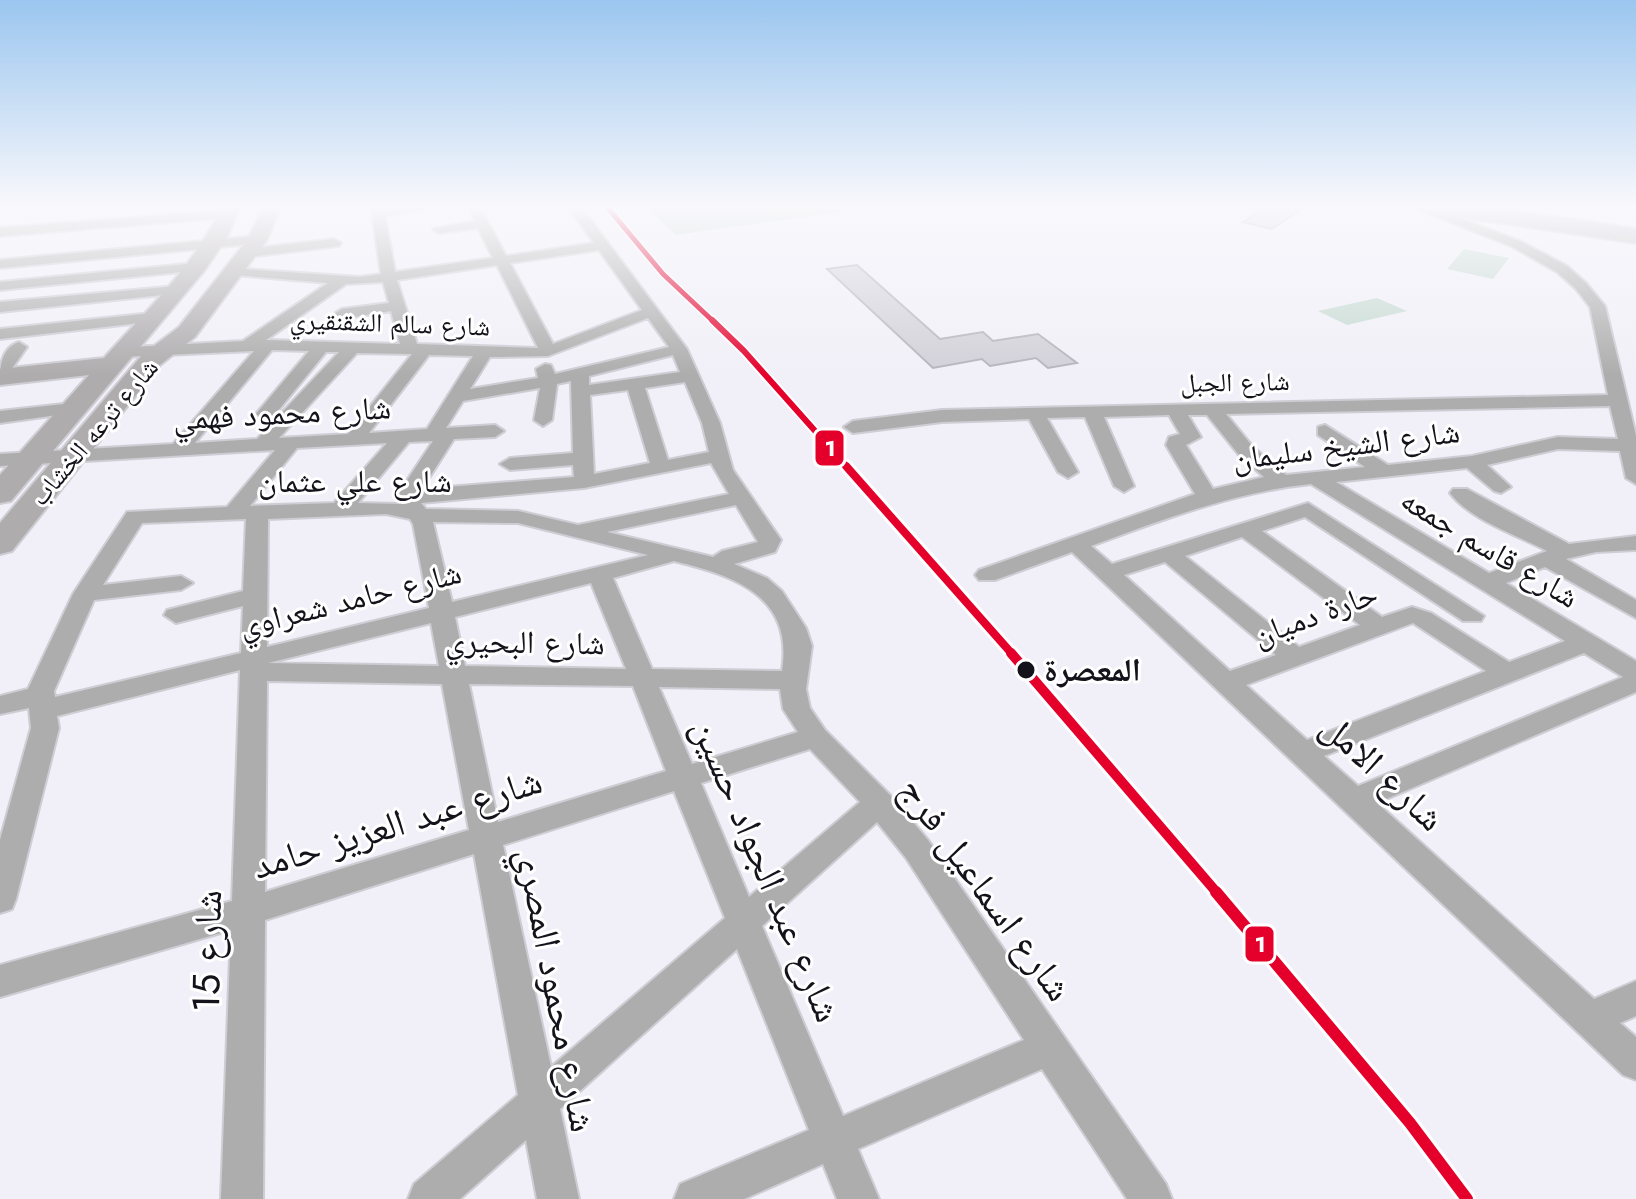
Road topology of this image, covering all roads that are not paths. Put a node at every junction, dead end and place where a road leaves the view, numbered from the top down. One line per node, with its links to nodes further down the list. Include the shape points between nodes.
1 (63, 263): 11 (street)
2 (100, 263): 14 (street)
3 (197, 263): 15 (street, شارع ترعه الخشاب)
4 (241, 263): 26 (street, شارع ترعه الخشاب)
5 (277, 263): 13 (street)
6 (387, 263): 12 (street)
7 (480, 263): 12 (street)
8 (501, 263): 31 (street)
9 (615, 263): 18 (street)
10 (1546, 263): 40 (street, via 1575,279 1597,306)
11 (0, 274)
12 (389, 276): 13 (street); 16 (street)
13 (342, 280): 22 (street)
14 (0, 286)
15 (177, 290): 17 (street); 20 (street, شارع ترعه الخشاب)
16 (397, 306): 19 (street); 29 (street)
17 (0, 307)
18 (652, 311): 28 (street); 31 (street, شارع سالم الشقنقيري)
19 (342, 314)
20 (152, 318): 21 (street); 32 (street, شارع ترعه الخشاب)
21 (0, 334)
22 (248, 345): 23 (street, شارع سالم الشقنقيري); 26 (street, شارع سالم الشقنقيري)
23 (268, 345): 24 (street, شارع سالم الشقنقيري); 61 (street)
24 (322, 346): 27 (street, شارع سالم الشقنقيري); 47 (street)
25 (19, 347): 33 (street)
26 (169, 348): 32 (street, شارع سالم الشقنقيري); 62 (street, شارع ترعه الخشاب, via 151,360)
27 (352, 348): 29 (street, شارع سالم الشقنقيري); 57 (street)
28 (679, 349): 34 (street); 36 (street)
29 (417, 350): 30 (street, شارع سالم الشقنقيري); 56 (street)
30 (484, 352): 31 (street, شارع سالم الشقنقيري); 39 (street)
31 (542, 352): 35 (street)
32 (115, 358): 33 (street); 46 (street, شارع ترعه الخشاب)
33 (0, 375)
34 (691, 376): 37 (street); 63 (street)
35 (549, 381): 36 (street); 38 (street); 49 (street)
36 (580, 382): 37 (street); 65 (street)
37 (635, 384): 69 (street)
38 (510, 389): 39 (street); 43 (street)
39 (456, 397): 54 (street)
40 (1618, 400): 42 (street, شارع الجبل); 60 (street)
41 (1175, 409): 42 (street, شارع الجبل); 44 (street, شارع الجبل); 81 (street, via 1191,437 1176,445)
42 (1212, 409): 74 (street, via 1246,451)
43 (503, 411)
44 (1092, 411): 45 (street, شارع الجبل); 76 (street)
45 (1035, 413): 51 (street, شارع الجبل, via 942,416); 71 (street)
46 (69, 414): 48 (street); 50 (street); 64 (street, شارع ترعه الخشاب)
47 (265, 414)
48 (0, 417)
49 (543, 420)
50 (0, 427)
51 (853, 427)
52 (495, 431): 54 (street, شارع محمود فهمي)
53 (1325, 431): 70 (street)
54 (440, 435): 55 (street, شارع محمود فهمي); 83 (street)
55 (402, 438): 56 (street, شارع محمود فهمي); 84 (street)
56 (353, 440): 58 (street, شارع محمود فهمي)
57 (264, 443): 58 (street, شارع محمود فهمي); 61 (street, شارع محمود فهمي)
58 (291, 443): 85 (street)
59 (513, 443): 68 (street)
60 (1629, 445): 67 (street, شارع الشيخ سليمان, via 1558,443); 73 (street)
61 (181, 447): 62 (street, شارع محمود فهمي)
62 (72, 453): 64 (street, شارع محمود فهمي); 90 (street, شارع ترعه الخشاب)
63 (718, 456): 69 (street); 82 (street)
64 (32, 457): 66 (street, شارع محمود فهمي); 80 (street, شارع ترعه الخشاب)
65 (583, 458): 68 (street); 75 (street)
66 (0, 460)
67 (1472, 462): 70 (street, شارع الشيخ سليمان); 77 (street)
68 (510, 464): 78 (street)
69 (661, 468): 75 (street)
70 (1381, 469): 72 (street, شارع الشيخ سليمان)
71 (1068, 472)
72 (1312, 476): 74 (street, شارع الشيخ سليمان); 99 (street, شارع قاسم جمعه)
73 (1636, 478)
74 (1280, 480): 81 (street, شارع الشيخ سليمان)
75 (584, 482): 78 (street)
76 (1124, 486)
77 (1501, 487)
78 (505, 489): 83 (street)
79 (1460, 493): 92 (street)
80 (0, 494)
81 (1207, 497): 88 (street, شارع الشيخ سليمان)
82 (742, 498): 87 (street, شارع علي عثمان); 94 (street, via 770,544)
83 (414, 505): 84 (street, شارع علي عثمان); 87 (street, شارع علي عثمان, via 518,517); 104 (street, شارع محمود المصري)
84 (340, 510): 85 (street, شارع علي عثمان)
85 (246, 512): 100 (street, شارع علي عثمان, via 135,517); 101 (street, شارع 15)
86 (1245, 529): 91 (street); 106 (street, via 1312,510); 107 (street)
87 (572, 533): 93 (street, شارع علي عثمان)
88 (1074, 542): 96 (street, شارع الامل); 97 (street, شارع الشيخ سليمان)
89 (1636, 543): 92 (street, via 1602,543)
90 (0, 544)
91 (1168, 553): 96 (street); 110 (street)
92 (1554, 554): 99 (street); 103 (street)
93 (671, 556): 94 (street, شارع علي عثمان); 95 (street, شارع حامد شعراوي)
94 (717, 565): 116 (street, شارع اسماعيل فرج, via 759,583 785,612 799,646)
95 (599, 573): 104 (street, شارع حامد شعراوي); 115 (street, شارع عبد الجواد حسين)
96 (1108, 573): 117 (street, شارع الامل)
97 (987, 575)
98 (181, 583): 100 (street)
99 (1485, 584): 102 (street, شارع قاسم جمعه)
100 (85, 594): 120 (street)
101 (255, 596): 105 (street); 111 (street, شارع 15)
102 (1514, 601): 106 (street); 109 (street, شارع قاسم جمعه)
103 (1636, 610)
104 (441, 612): 111 (street, شارع حامد شعراوي); 114 (street, شارع محمود المصري)
105 (176, 615)
106 (1472, 616): 108 (street)
107 (1377, 626): 108 (street, حارة دميان, via 1412,615); 110 (street, حارة دميان)
108 (1438, 629): 112 (street, حارة دميان)
109 (1584, 643): 112 (street); 113 (street, شارع قاسم جمعه)
110 (1295, 657): 117 (street, حارة دميان)
111 (254, 665): 114 (street, شارع البحيري); 120 (street, شارع حامد شعراوي); 128 (street, شارع 15)
112 (1507, 673): 122 (street)
113 (1636, 673)
114 (453, 675): 115 (street, شارع البحيري); 126 (street, شارع محمود المصري)
115 (641, 677): 116 (street, شارع البحيري); 123 (street, شارع عبد الجواد حسين)
116 (796, 680): 121 (street, شارع اسماعيل فرج, via 797,709)
117 (1227, 682): 122 (street, شارع الامل)
118 (1636, 682): 124 (street)
119 (2, 701): 120 (street, شارع حامد شعراوي)
120 (43, 702): 127 (street, via 45,728)
121 (815, 737): 123 (street, شارع عبد العزيز حامد); 125 (street, شارع اسماعيل فرج)
122 (1303, 753): 124 (street, شارع الامل)
123 (683, 777): 126 (street, شارع عبد العزيز حامد); 129 (street, شارع عبد الجواد حسين)
124 (1354, 800): 132 (street, شارع الامل)
125 (879, 803): 129 (street); 133 (street, شارع اسماعيل فرج, via 917,849)
126 (485, 839): 128 (street, شارع عبد العزيز حامد); 135 (street, شارع محمود المصري)
127 (0, 899)
128 (248, 911): 130 (street, شارع عبد العزيز حامد); 137 (street, شارع 15)
129 (744, 925): 135 (street); 136 (street, شارع عبد الجواد حسين)
130 (0, 981)
131 (1636, 998): 132 (street)
132 (1591, 1018): 134 (street, شارع الامل)
133 (1050, 1047): 136 (street); 142 (street, شارع اسماعيل فرج)
134 (1636, 1062)
135 (540, 1101): 138 (street); 139 (street, شارع محمود المصري)
136 (834, 1140): 140 (street); 141 (street, شارع عبد الجواد حسين)
137 (242, 1199)
138 (429, 1199)
139 (558, 1199)
140 (695, 1199)
141 (858, 1199)
142 (1151, 1199)

